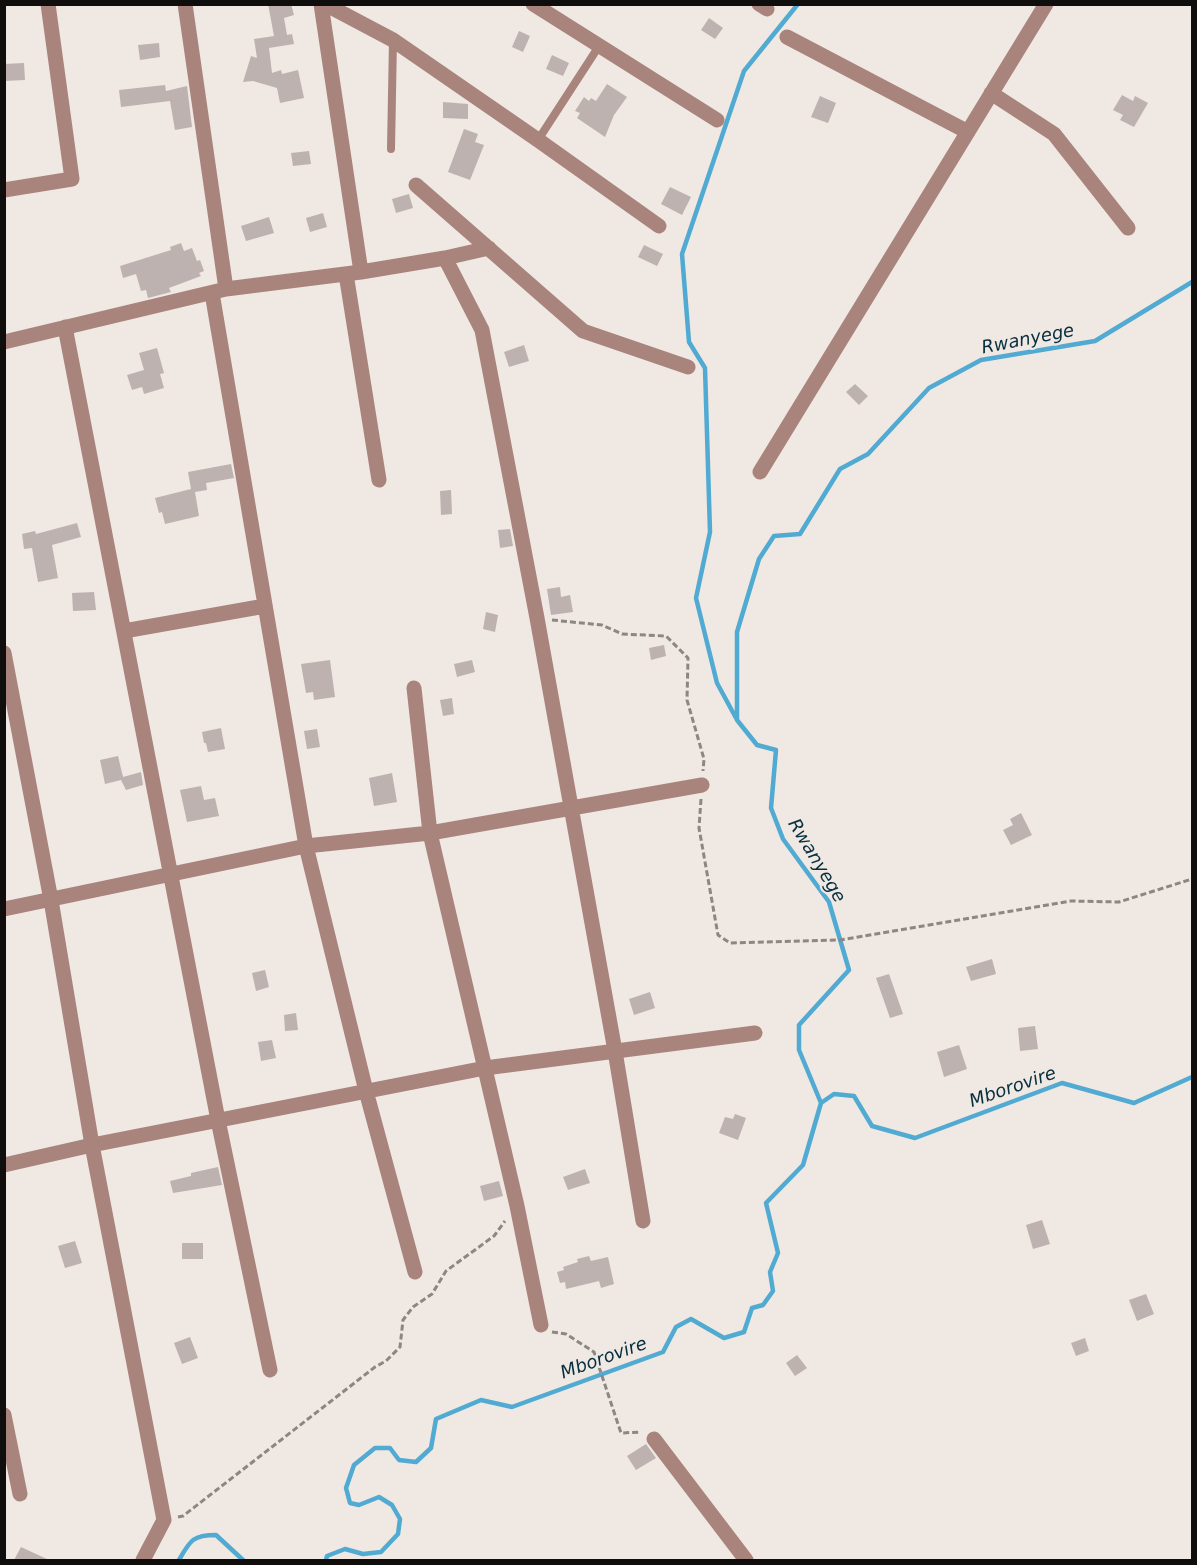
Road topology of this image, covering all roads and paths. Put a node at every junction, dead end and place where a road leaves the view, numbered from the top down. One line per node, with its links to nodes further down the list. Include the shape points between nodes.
1 (48, 4): 16 (street, via 72,179)
2 (185, 4): 22 (street)
3 (321, 4): 21 (street)
4 (325, 4): 8 (street)
5 (532, 4): 9 (street)
6 (1046, 4): 10 (street)
7 (787, 37): 12 (street)
8 (393, 40): 13 (street); 14 (lane)
9 (598, 46): 11 (street); 13 (lane)
10 (991, 93): 12 (street); 18 (street, via 1054,134)
11 (717, 120)
12 (968, 132): 26 (street)
13 (538, 140): 17 (street)
14 (391, 149)
15 (416, 185): 19 (street)
16 (4, 190)
17 (659, 226)
18 (1128, 228)
19 (489, 248): 20 (street); 25 (street, via 583,331)
20 (445, 258): 21 (street); 29 (street, via 482,330)
21 (354, 273): 22 (street); 27 (street)
22 (219, 291): 23 (street); 28 (street)
23 (65, 327): 24 (street); 30 (street)
24 (4, 342)
25 (688, 367)
26 (760, 472)
27 (379, 480)
28 (265, 606): 30 (street); 36 (street)
29 (537, 618): 33 (path, via 602,625 622,634 666,636 688,658 687,700 704,759); 34 (street)
30 (124, 631): 37 (street)
31 (5, 657): 39 (street)
32 (414, 688): 35 (street)
33 (702, 785): 34 (street); 38 (path, via 699,828 704,860 718,935 730,943 840,940 1071,901 1119,902)
34 (571, 809): 35 (street); 42 (street)
35 (430, 833): 36 (street); 43 (street)
36 (306, 846): 37 (street); 44 (street)
37 (171, 873): 39 (street); 45 (street)
38 (1192, 879)
39 (51, 900): 40 (street); 46 (street)
40 (4, 909)
41 (755, 1033): 42 (street)
42 (615, 1051): 43 (street); 49 (street)
43 (485, 1068): 44 (street); 48 (street)
44 (366, 1091): 45 (street); 50 (street)
45 (218, 1120): 46 (street); 52 (street)
46 (92, 1145): 47 (street); 56 (street)
47 (4, 1165)
48 (517, 1206): 51 (street); 56 (path, via 494,1236 446,1271 432,1294 413,1307 403,1320 400,1347 387,1361 183,1516)
49 (643, 1221)
50 (415, 1272)
51 (541, 1325): 54 (path, via 548,1332 566,1334 594,1352 621,1433 646,1432)
52 (270, 1370)
53 (4, 1415): 55 (street)
54 (654, 1439): 58 (street)
55 (20, 1494)
56 (164, 1521): 57 (street)
57 (142, 1560)
58 (746, 1560)

